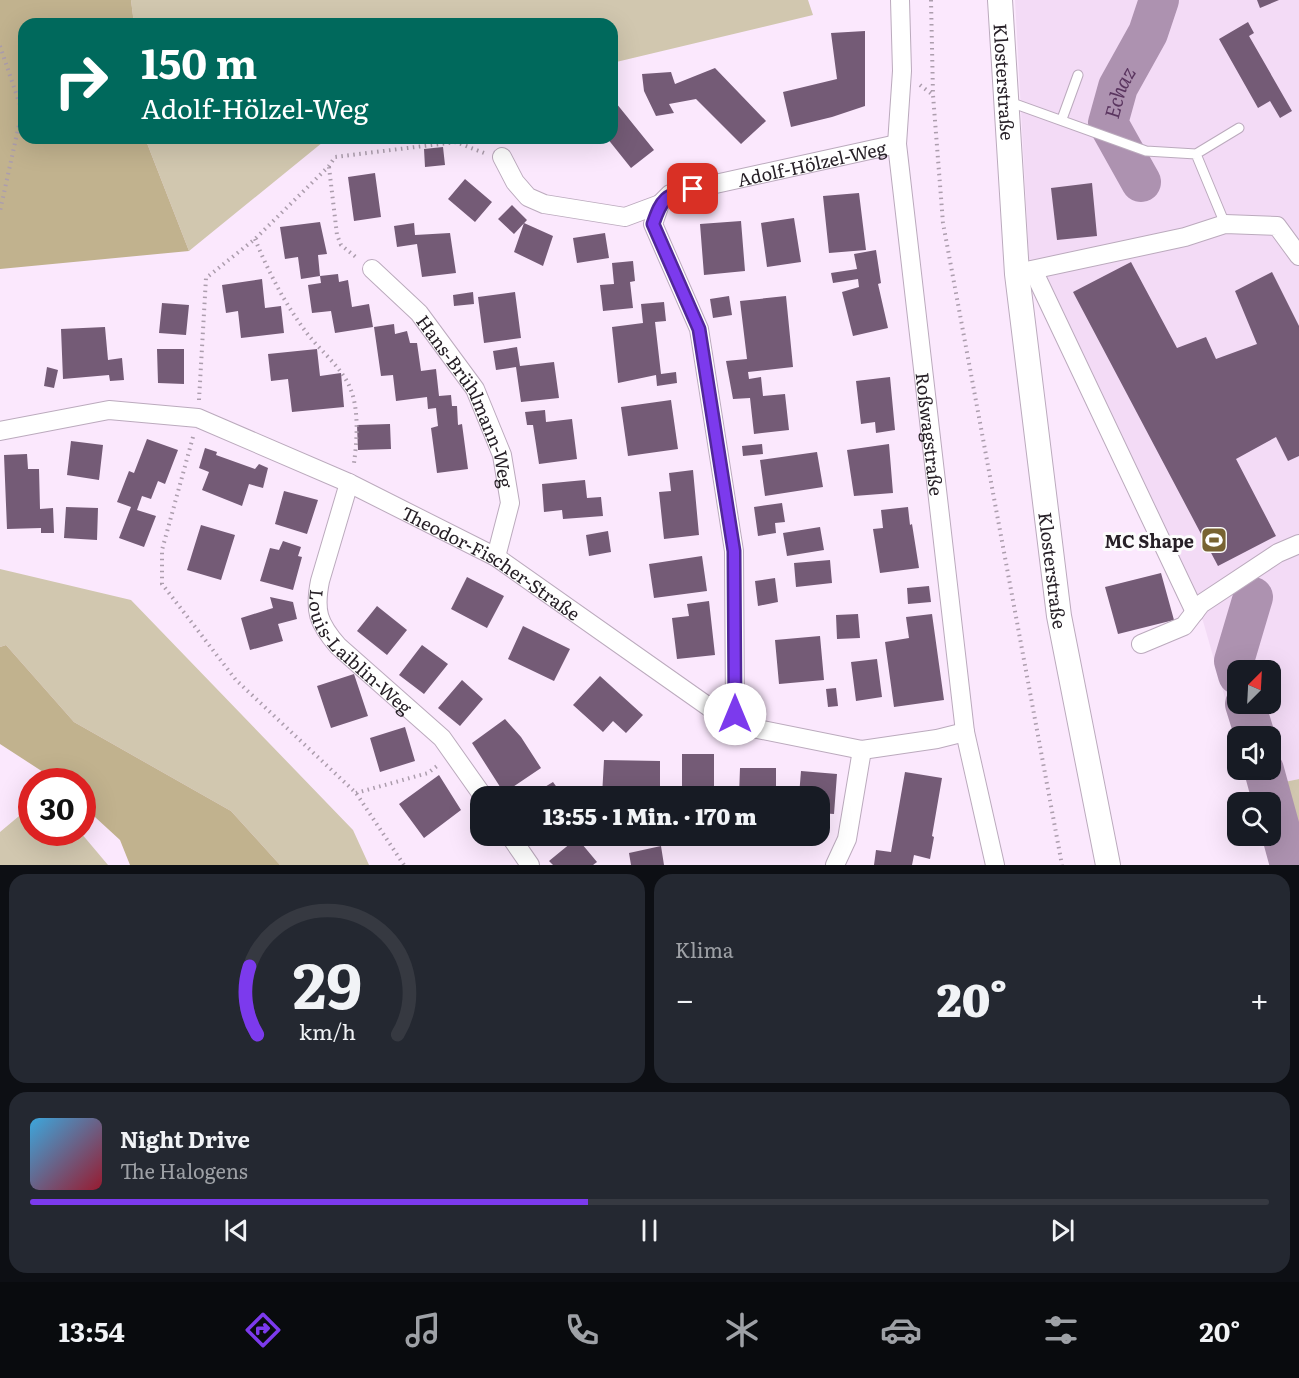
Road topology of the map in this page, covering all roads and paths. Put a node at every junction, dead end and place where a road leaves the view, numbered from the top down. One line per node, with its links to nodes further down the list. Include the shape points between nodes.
1 (900, 0): 13 (street, Roßwagstraße, via 902,71)
2 (931, 0): 42 (path, via 933,95 943,223)
3 (1000, 0): 7 (main road, Klosterstraße)
4 (0, 46): 6 (path)
5 (1078, 75): 8 (lane)
6 (18, 99)
7 (1005, 100): 8 (lane); 23 (main road, Klosterstraße)
8 (1062, 120): 14 (lane, via 1146,151)
9 (1239, 128): 14 (lane)
10 (18, 129): 18 (path)
11 (440, 144): 16 (path, via 335,157)
12 (461, 144): 15 (path)
13 (897, 144): 17 (street, Adolf-Hölzel-Weg, via 670,194); 32 (street, Roßwagstraße)
14 (1196, 154): 19 (lane)
15 (502, 157): 17 (street, Adolf-Hölzel-Weg, via 528,197 544,204 624,217)
16 (329, 166): 20 (path); 22 (path, via 341,245)
17 (660, 204): 31 (street, via 653,224 699,329 734,551)
18 (0, 211)
19 (1225, 224): 21 (street, via 1277,226); 23 (street, via 1185,237)
20 (255, 239): 24 (path, via 206,278); 26 (path, via 291,310 351,388 356,424)
21 (1299, 256)
22 (372, 269): 28 (street, Hans-Brühlmann-Weg, via 419,313 475,389 502,455 510,503)
23 (1025, 272): 29 (street); 43 (main road, Klosterstraße, via 1059,616)
24 (198, 418): 25 (street, Theodor-Fischer-Straße, via 109,410); 26 (street, Theodor-Fischer-Straße); 36 (path, via 162,550 162,584 237,680)
25 (0, 431)
26 (349, 483): 28 (street, Theodor-Fischer-Straße); 34 (street, Louis-Laiblin-Weg, via 320,581 317,616 338,646 424,721)
27 (1298, 544): 29 (street, via 1278,553 1201,604)
28 (496, 557): 31 (street, Theodor-Fischer-Straße)
29 (1195, 612): 30 (street, via 1184,626)
30 (1141, 644)
31 (733, 724): 33 (street, Theodor-Fischer-Straße)
32 (965, 732): 33 (street, Theodor-Fischer-Straße); 41 (street, Roßwagstraße)
33 (862, 750): 40 (street, via 847,839)
34 (453, 754): 35 (street, Louis-Laiblin-Weg); 36 (path, via 428,773)
35 (476, 786)
36 (356, 793): 38 (path)
37 (517, 846): 39 (street)
38 (404, 865)
39 (530, 865)
40 (834, 865)
41 (995, 865)
42 (1062, 865)
43 (1108, 865)

